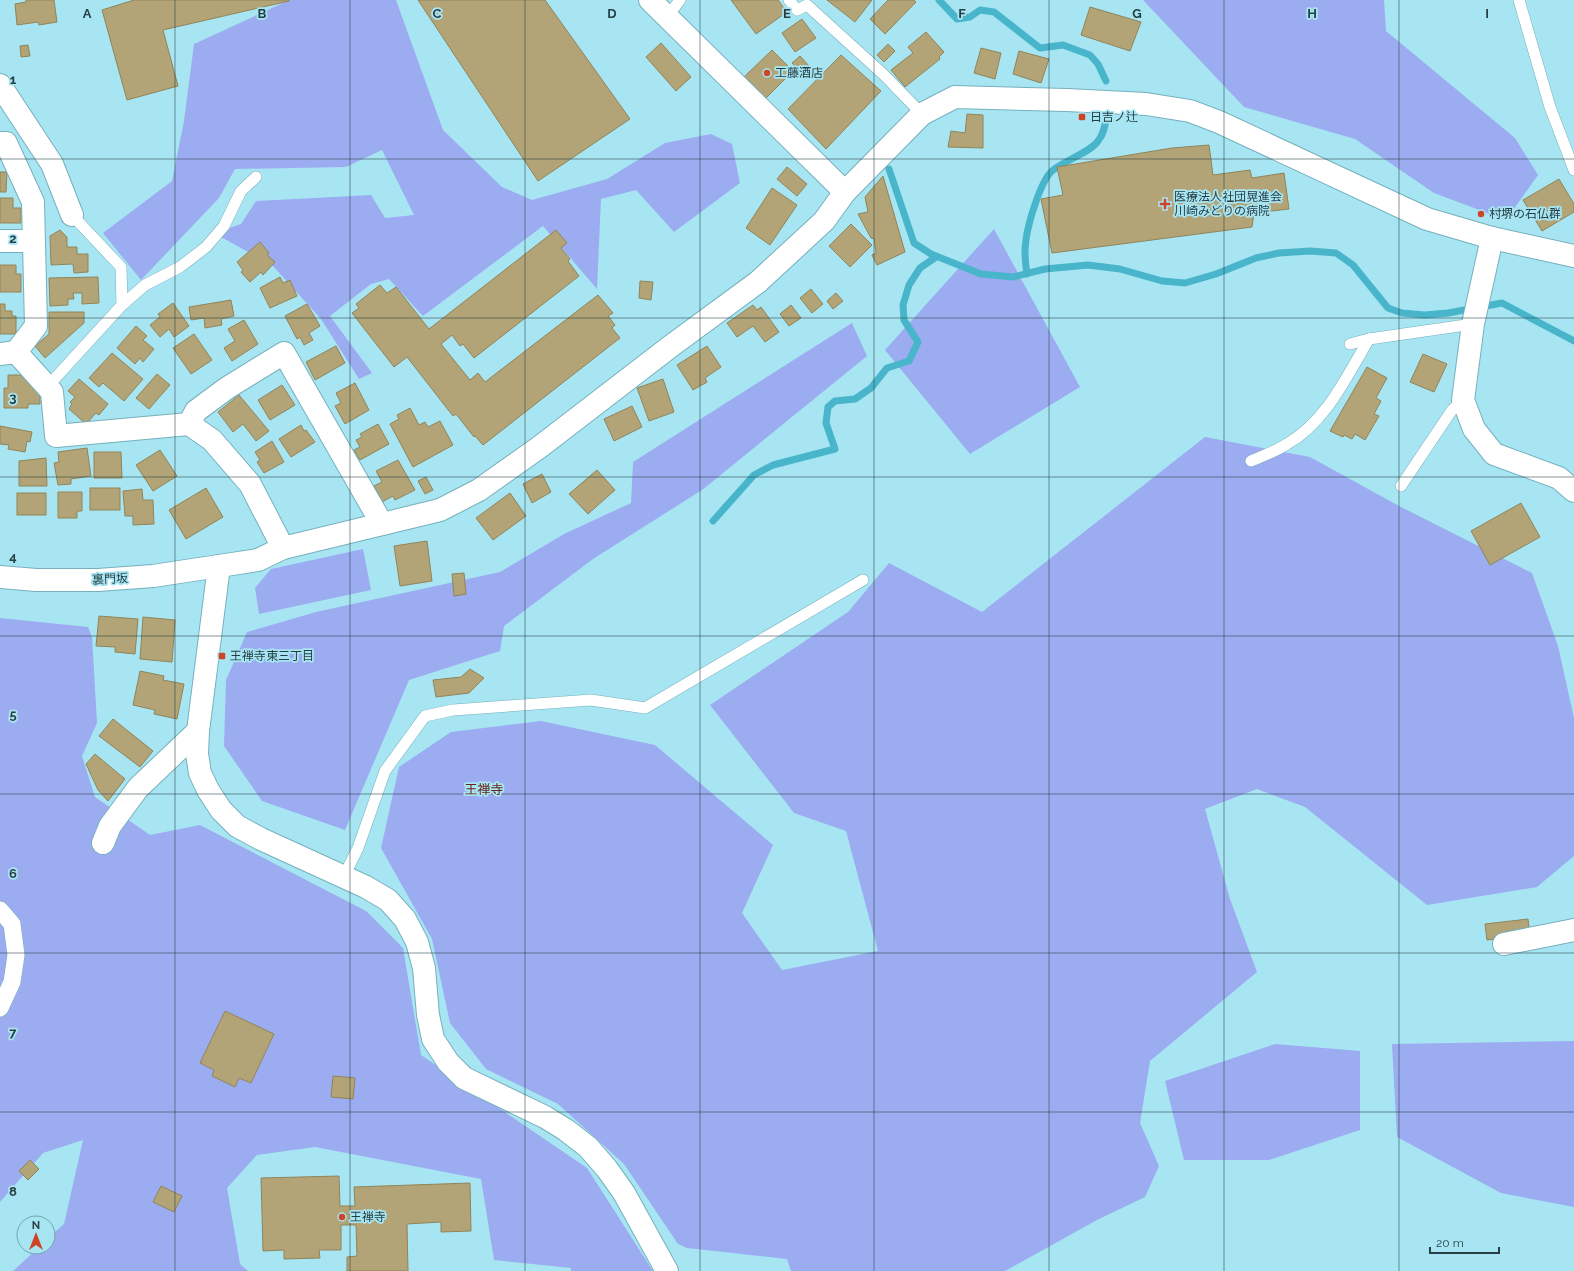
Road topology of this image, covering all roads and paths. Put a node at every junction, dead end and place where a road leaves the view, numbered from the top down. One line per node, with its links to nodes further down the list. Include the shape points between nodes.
1 (650, 0): 5 (street)
2 (680, 0): 5 (lane)
3 (789, 0): 7 (lane, via 798,10 807,5 883,74)
4 (1519, 0): 9 (lane, via 1550,107)
5 (667, 17): 11 (street)
6 (0, 85): 12 (street, via 52,164)
7 (922, 114): 11 (street, 裏門坂); 13 (street, 裏門坂, via 955,97 1146,104 1190,111 1265,142 1427,219)
8 (0, 143): 15 (street, via 6,143 33,202)
9 (1574, 170)
10 (256, 177): 17 (lane, via 241,191 224,226 206,247 180,267 145,285)
11 (845, 192): 28 (street, 裏門坂, via 824,221 758,282 541,446 479,490 440,510)
12 (72, 215): 17 (lane, via 121,267)
13 (1492, 238): 16 (street, 裏門坂); 18 (street)
14 (0, 241): 15 (street)
15 (34, 241): 21 (street, via 36,326)
16 (1574, 256)
17 (122, 305): 22 (lane)
18 (1473, 324): 19 (lane); 23 (street)
19 (1369, 339): 20 (lane); 25 (lane, via 1327,408 1307,430 1288,444)
20 (1350, 344)
21 (8, 353): 22 (street)
22 (48, 386): 24 (street, via 52,392 56,436)
23 (1463, 400): 26 (lane, via 1452,410); 27 (street, via 1474,429 1494,454 1559,478)
24 (189, 424): 28 (street, via 196,411 227,388 284,353); 29 (street, via 212,440 250,484)
25 (1251, 461)
26 (1401, 486)
27 (1574, 491)
28 (382, 524): 29 (street, 裏門坂)
29 (283, 548): 30 (street, 裏門坂, via 258,560)
30 (219, 566): 31 (street, 裏門坂, via 153,576 98,580); 33 (street)
31 (0, 577)
32 (864, 580): 35 (lane, via 646,708 591,700 453,710 425,716 385,770 358,848)
33 (198, 732): 34 (street, via 138,788 110,826); 35 (street, via 197,754 200,773 221,810 237,826)
34 (103, 842)
35 (344, 876): 40 (street, via 388,900 405,919 417,942 424,968 433,1039 448,1062 464,1078 545,1117 588,1147 624,1193)
36 (0, 910): 39 (street, via 12,924 16,955 12,982)
37 (1574, 930): 38 (street)
38 (1504, 944)
39 (0, 1008)
40 (667, 1271)

